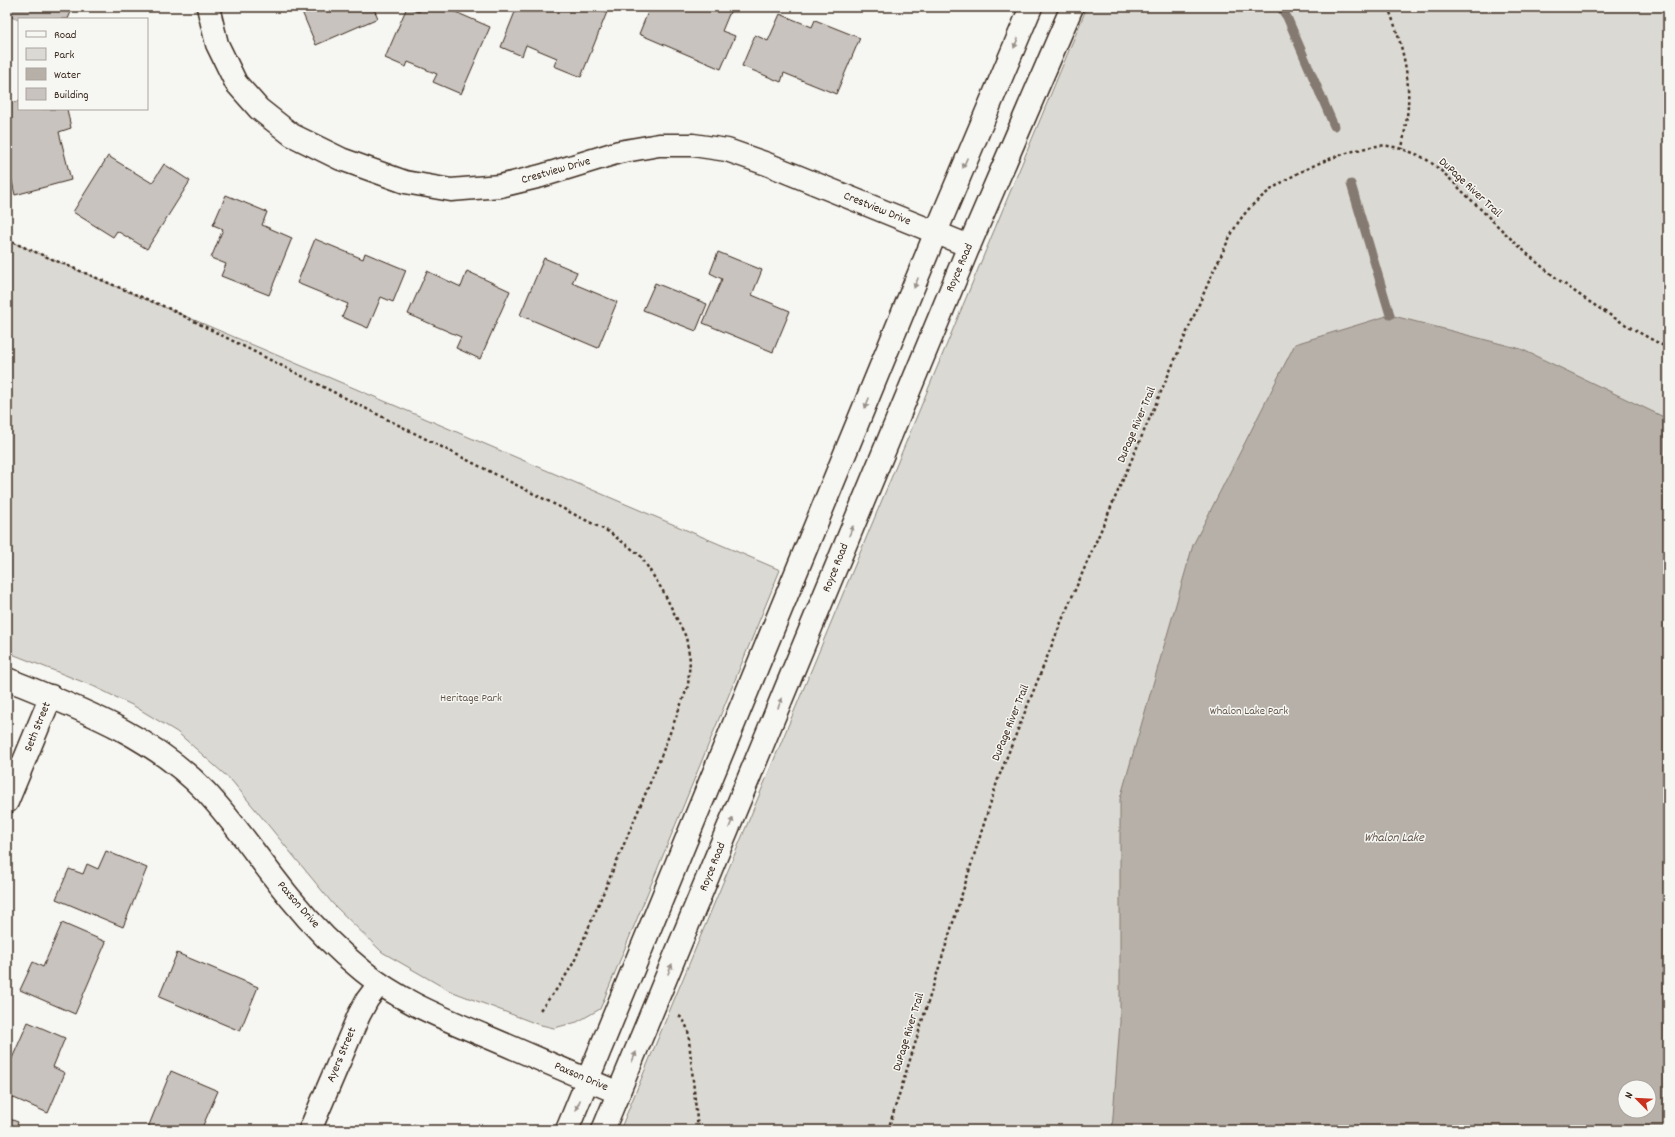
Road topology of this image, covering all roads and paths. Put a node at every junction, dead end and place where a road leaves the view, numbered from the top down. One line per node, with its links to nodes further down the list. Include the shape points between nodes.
1 (208, 7): 6 (street, Crestview Drive, via 218,44 236,83 259,109 292,135 341,159 405,182 451,190 500,186 619,152 659,145 692,145 727,150 768,164)
2 (1031, 7): 6 (street, one-way to 6)
3 (1072, 7): 8 (street, Royce Road)
4 (1388, 7): 5 (path, via 1398,33 1406,71 1408,106)
5 (1402, 149): 9 (path, DuPage River Trail, via 1420,156 1439,169 1520,248 1555,278 1644,336); 22 (path, DuPage River Trail, via 1378,146 1340,155 1293,175 1259,198 1242,216 1213,272 1075,591 998,779)
6 (936, 232): 8 (street, Crestview Drive); 16 (street, one-way to 16)
7 (7, 240): 14 (path, via 177,313 609,532 640,555 663,591 686,637 690,660 688,686 658,764 574,962)
8 (969, 246): 17 (street, Royce Road, one-way to 8)
9 (1668, 348)
10 (7, 679): 11 (street, Paxson Drive)
11 (50, 696): 12 (street, Seth Street); 13 (street, Paxson Drive, via 143,741 175,764 229,819 315,926)
12 (7, 802)
13 (379, 984): 16 (street, Paxson Drive, via 420,1008); 18 (street, Ayers Street, via 359,1015)
14 (540, 1010)
15 (674, 1014): 21 (path, via 683,1019 688,1030)
16 (588, 1080): 17 (street, Paxson Drive); 19 (street, one-way to 19)
17 (619, 1093): 20 (street, Royce Road)
18 (310, 1130)
19 (567, 1130)
20 (603, 1130)
21 (698, 1130)
22 (888, 1130)

